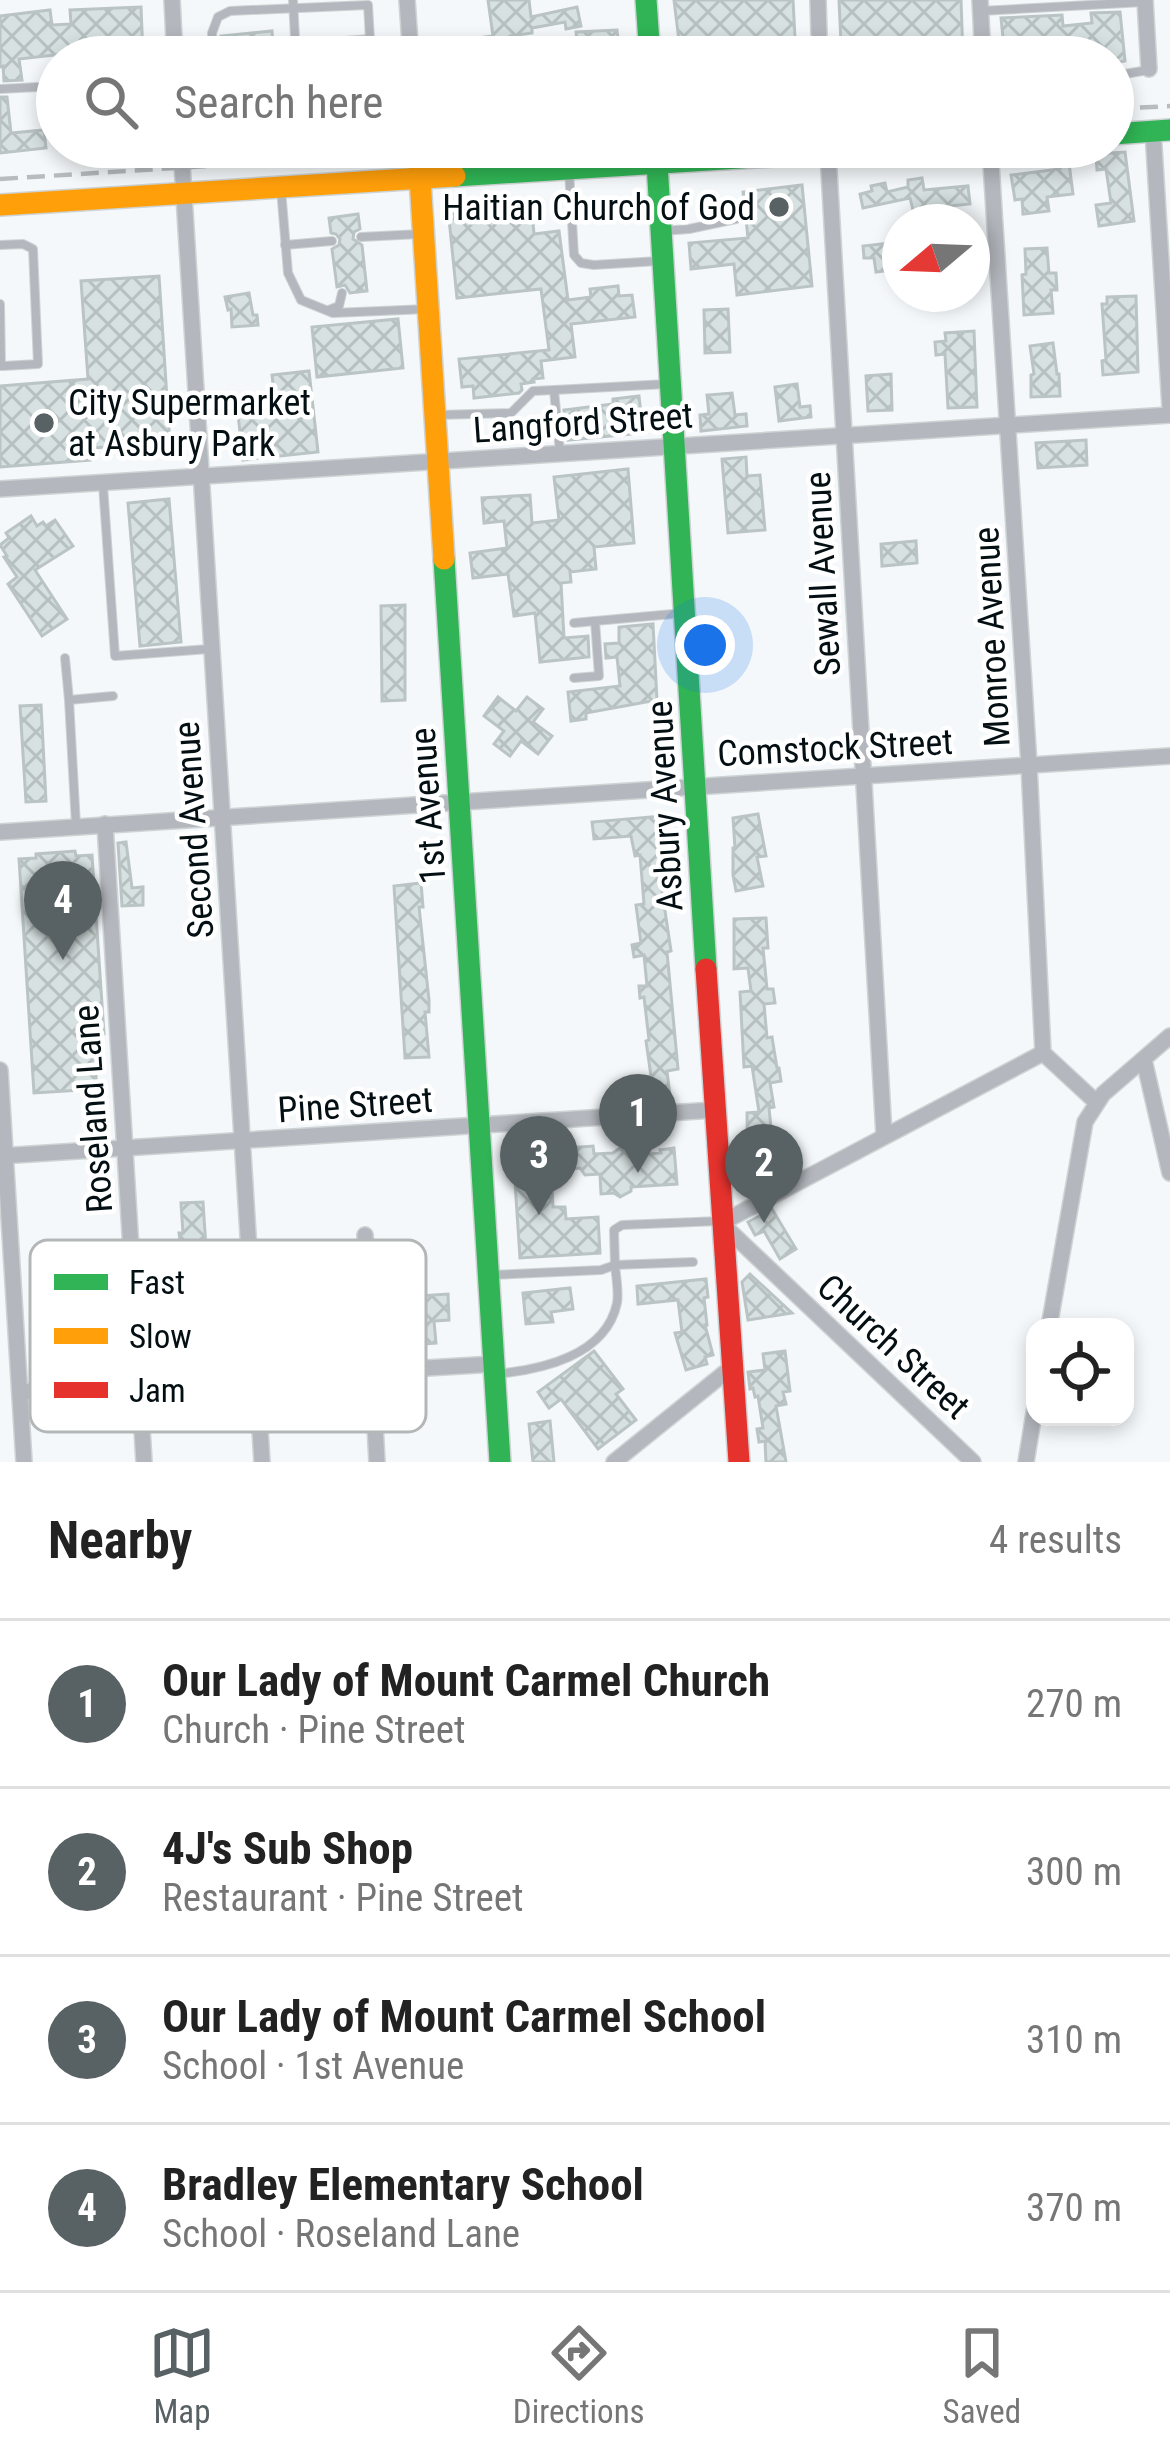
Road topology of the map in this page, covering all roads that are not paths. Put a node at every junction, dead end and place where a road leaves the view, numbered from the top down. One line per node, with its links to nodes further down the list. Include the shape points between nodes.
1 (172, 0): 9 (street)
2 (407, 0): 13 (street)
3 (646, 0): 14 (street)
4 (818, 0): 8 (street)
5 (1145, 1): 7 (lane); 16 (street)
6 (293, 4): 10 (lane, via 230,11 218,17); 11 (lane); 12 (lane, via 368,5)
7 (980, 6): 15 (street)
8 (820, 34)
9 (175, 36)
10 (212, 36)
11 (295, 36)
12 (370, 36)
13 (410, 36)
14 (649, 36)
15 (982, 36)
16 (1149, 69): 17 (lane)
17 (1134, 72)
18 (36, 87): 19 (lane)
19 (0, 89)
20 (1161, 130): 47 (street)
21 (182, 168): 30 (street, Second Avenue)
22 (419, 168): 28 (street, 1st Avenue)
23 (581, 168): 27 (street)
24 (657, 168): 33 (street, Asbury Avenue)
25 (829, 168): 50 (street, Sewall Avenue)
26 (991, 168): 49 (street, Monroe Avenue)
27 (569, 170): 28 (street); 39 (lane, via 574,255 581,262)
28 (420, 179): 29 (street); 34 (street, 1st Avenue)
29 (281, 188): 30 (street); 38 (lane)
30 (184, 194): 31 (street); 54 (street, Second Avenue)
31 (0, 206)
32 (736, 219): 33 (lane)
33 (661, 231): 39 (street, Asbury Avenue)
34 (424, 233): 35 (lane); 42 (street, 1st Avenue)
35 (361, 237)
36 (332, 241): 38 (lane)
37 (0, 245): 44 (lane, via 33,250 38,364)
38 (285, 245): 43 (lane, via 301,300)
39 (663, 261): 45 (street, Asbury Avenue)
40 (342, 293): 43 (lane)
41 (0, 304): 44 (lane)
42 (429, 309): 43 (lane); 48 (street, 1st Avenue)
43 (328, 311)
44 (2, 366)
45 (670, 383): 46 (lane); 51 (street, Asbury Avenue)
46 (554, 390): 48 (lane, via 533,391 511,413); 52 (lane)
47 (1170, 411): 49 (street, Langford Street)
48 (435, 415): 53 (street, 1st Avenue)
49 (1008, 425): 50 (street, Langford Street); 66 (street, Monroe Avenue)
50 (844, 434): 51 (street, Langford Street); 67 (street, Sewall Avenue)
51 (674, 447): 52 (street, Langford Street); 57 (street, Asbury Avenue)
52 (560, 455): 53 (street, Langford Street)
53 (439, 462): 54 (street, Langford Street); 69 (street, 1st Avenue)
54 (201, 477): 55 (street, Langford Street); 60 (street, Second Avenue)
55 (103, 483): 56 (street, Langford Street); 60 (lane, via 115,656)
56 (0, 489)
57 (685, 613): 58 (lane); 68 (street, Asbury Avenue)
58 (595, 621): 59 (lane); 62 (lane, via 599,676)
59 (574, 623)
60 (212, 649): 70 (street, Second Avenue)
61 (65, 658): 64 (lane)
62 (574, 678)
63 (113, 696): 64 (lane)
64 (69, 700): 72 (lane)
65 (1170, 756): 66 (street, Comstock Street)
66 (1029, 765): 67 (street, Comstock Street); 75 (street, Monroe Avenue)
67 (863, 776): 68 (street, Comstock Street); 81 (street, Sewall Avenue)
68 (696, 785): 69 (street, Comstock Street); 79 (street, Asbury Avenue)
69 (460, 800): 70 (street, Comstock Street); 80 (street, 1st Avenue)
70 (222, 815): 71 (street, Comstock Street); 82 (street, Second Avenue)
71 (105, 824): 72 (street, Comstock Street); 83 (street, Roseland Lane)
72 (76, 826): 73 (street, Comstock Street)
73 (0, 832)
74 (1170, 1036): 76 (street)
75 (1043, 1053): 78 (street); 81 (street)
76 (1144, 1060): 78 (street); 85 (street)
77 (0, 1070): 84 (street)
78 (1096, 1102): 94 (street, via 1082,1133)
79 (715, 1110): 80 (street, Pine Street); 86 (street, Asbury Avenue)
80 (480, 1126): 82 (street, Pine Street); 93 (street, 1st Avenue)
81 (884, 1135): 86 (street)
82 (242, 1141): 83 (street, Pine Street); 89 (street, Second Avenue)
83 (124, 1149): 84 (street, Pine Street); 88 (street, Roseland Lane)
84 (3, 1156): 99 (street)
85 (1170, 1173)
86 (721, 1222): 92 (lane, via 622,1225 614,1230); 95 (street, Asbury Avenue); 111 (street, Church Street)
87 (365, 1235): 90 (street)
88 (130, 1240)
89 (248, 1240)
90 (365, 1240)
91 (693, 1262): 92 (lane)
92 (615, 1265): 93 (lane); 96 (lane, via 617,1301 603,1336 539,1370)
93 (488, 1275): 96 (street, 1st Avenue)
94 (1050, 1318)
95 (732, 1367): 109 (street); 110 (street, Asbury Avenue)
96 (495, 1369): 97 (street); 108 (street, 1st Avenue)
97 (426, 1370)
98 (30, 1391): 99 (street)
99 (20, 1392): 104 (street)
100 (1032, 1426): 112 (street)
101 (142, 1432): 105 (street, Roseland Lane)
102 (260, 1432): 106 (street, Second Avenue)
103 (375, 1432): 107 (street)
104 (24, 1462)
105 (144, 1462)
106 (262, 1462)
107 (376, 1462)
108 (500, 1462)
109 (614, 1462)
110 (739, 1462)
111 (973, 1462)
112 (1026, 1462)

